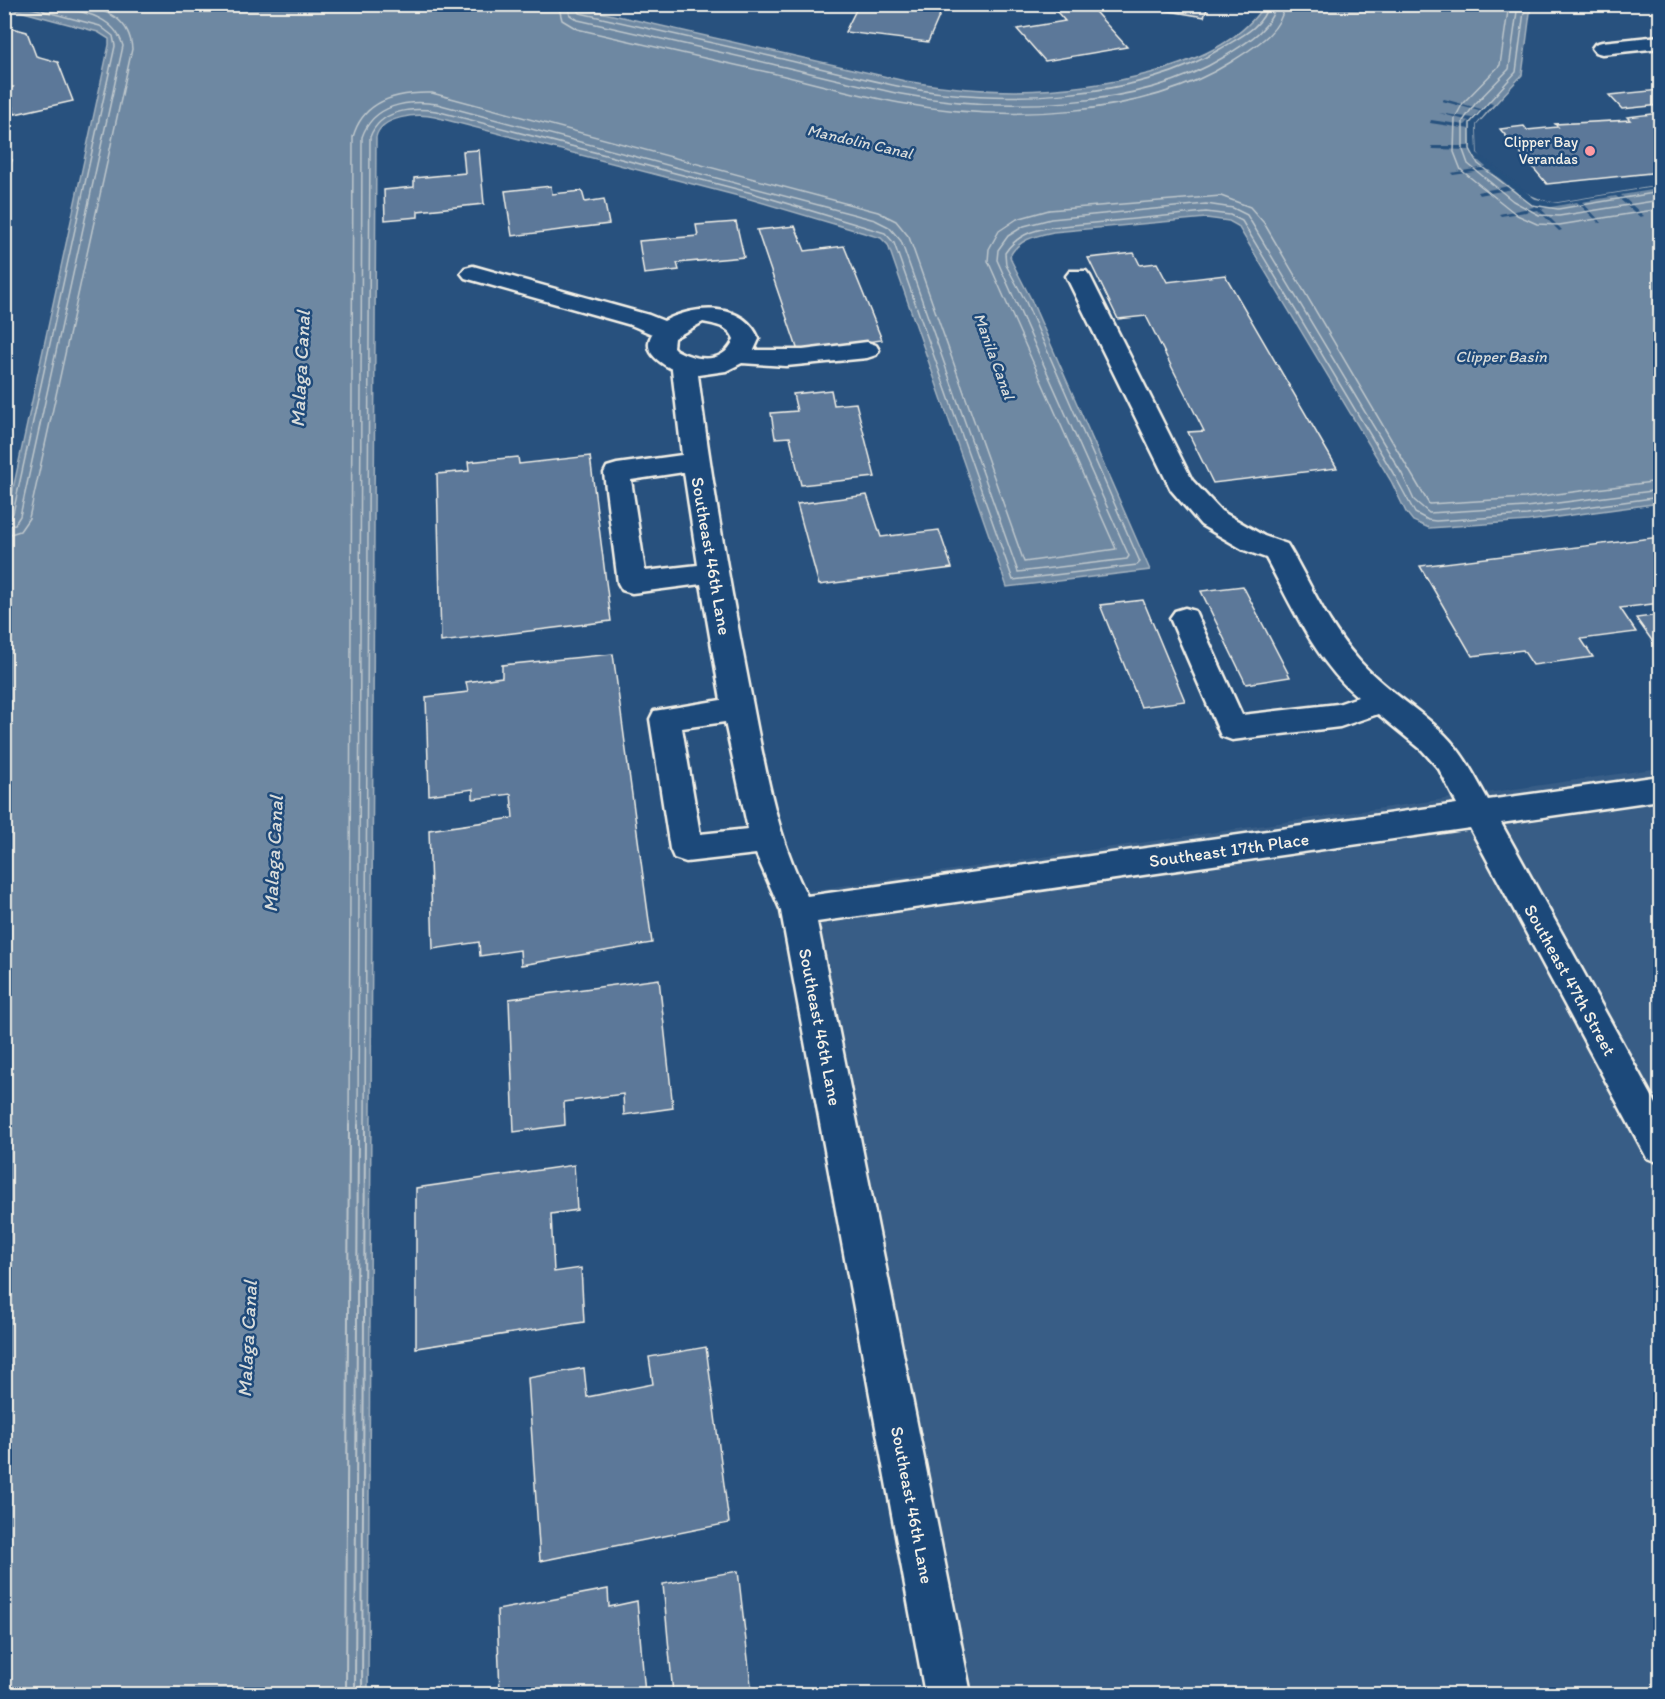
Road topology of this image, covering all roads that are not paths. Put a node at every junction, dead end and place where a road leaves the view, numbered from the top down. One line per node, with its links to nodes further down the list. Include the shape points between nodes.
1 (1660, 42): 2 (street)
2 (1602, 48)
3 (473, 273): 5 (street, via 640,320)
4 (1078, 276): 12 (street, Southeast 47th Street, via 1181,484 1211,518 1277,551 1321,634 1360,682)
5 (665, 331): 7 (street, via 688,317 726,318 742,328 747,337); 8 (street, via 662,346 666,354)
6 (867, 350): 7 (street, via 781,360)
7 (739, 355): 8 (street, via 714,366)
8 (684, 364): 9 (street, Southeast 46th Lane)
9 (695, 462): 10 (street, Southeast 46th Lane); 10 (street, via 617,473 632,583)
10 (714, 573): 13 (street, Southeast 46th Lane)
11 (1185, 618): 12 (street, via 1232,729 1340,715)
12 (1383, 700): 15 (street, Southeast 47th Street, via 1450,761)
13 (738, 708): 16 (street, Southeast 46th Lane); 16 (street, via 665,719 686,849)
14 (1660, 788): 15 (street, Southeast 17th Place)
15 (1480, 814): 17 (street, Southeast 17th Place); 18 (street, Southeast 47th Street)
16 (766, 840): 17 (street, Southeast 46th Lane, via 779,878)
17 (798, 911): 19 (street, Southeast 46th Lane)
18 (1660, 1146)
19 (948, 1695)

